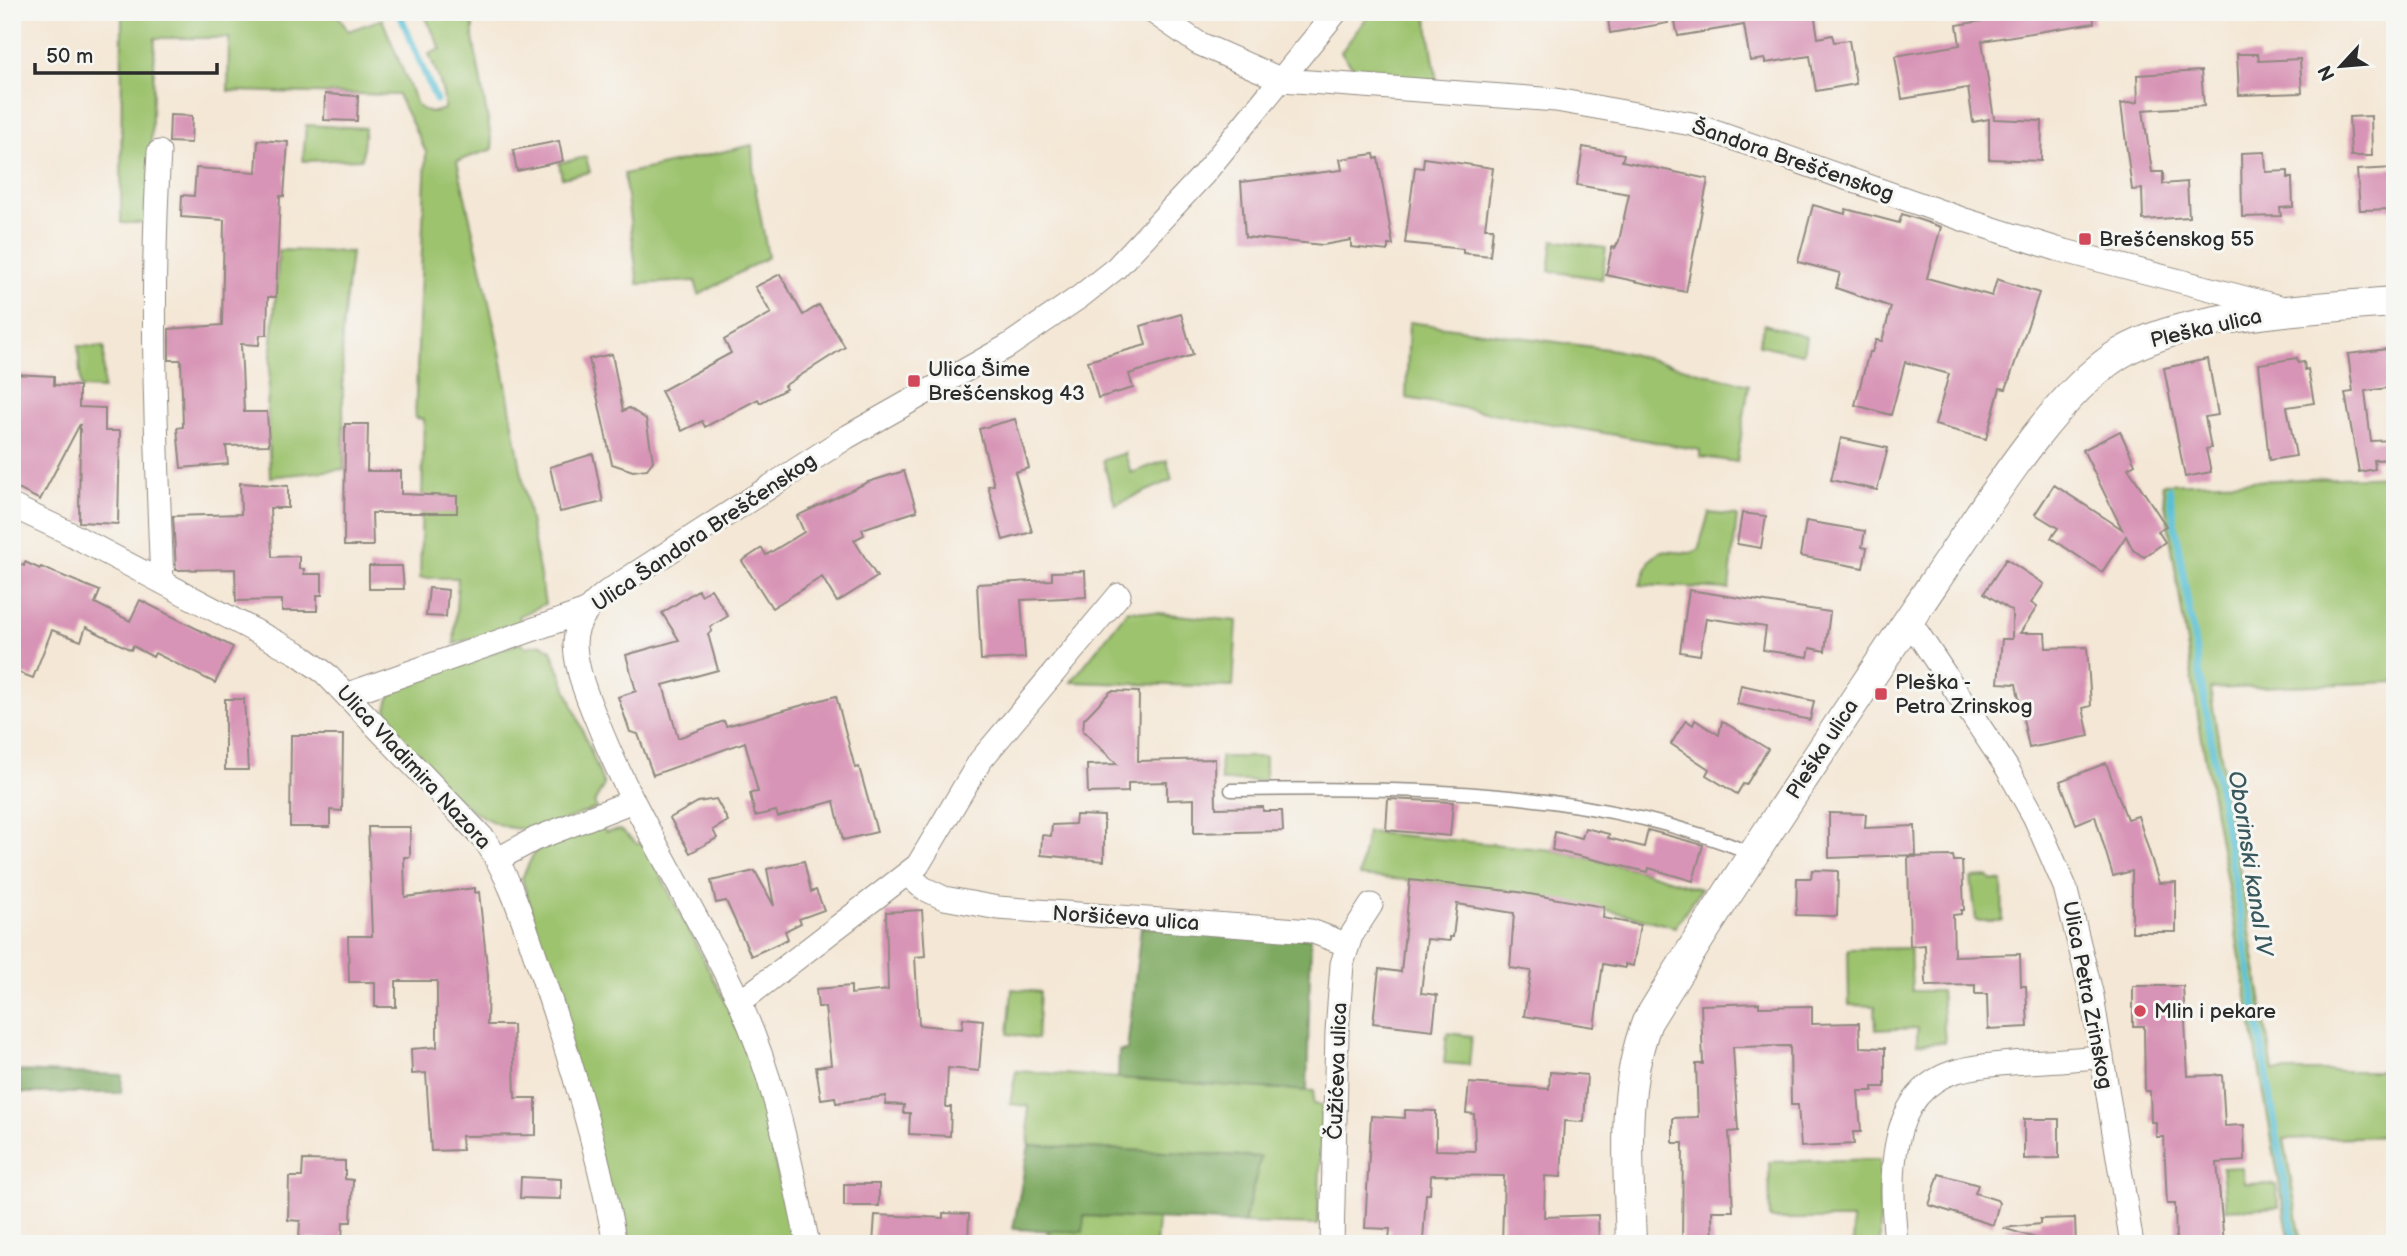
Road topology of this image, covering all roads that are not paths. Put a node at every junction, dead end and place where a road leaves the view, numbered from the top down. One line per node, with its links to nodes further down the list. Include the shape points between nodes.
1 (1153, 12): 3 (street, Šandora Breščenskog, via 1198,43)
2 (1336, 12): 3 (street, Ulica Šandora Breščenskog)
3 (1282, 80): 6 (street, Šandora Breščenskog, via 1556,100 1692,124 2057,249); 10 (street, Ulica Šandora Breščenskog, via 1155,228 1081,296 1008,346 847,437 607,592)
4 (159, 152): 8 (street, via 153,251)
5 (2395, 302): 6 (street, Pleška ulica)
6 (2290, 309): 11 (street, Pleška ulica, via 2143,341 2097,370 2025,453)
7 (12, 506): 8 (street, Ulica Vladimira Nazora)
8 (162, 582): 12 (street, Ulica Vladimira Nazora, via 297,653)
9 (1119, 595): 17 (street, via 980,761 927,854)
10 (586, 611): 12 (street); 14 (street, Ulica Šandora Breščenskog, via 575,643 580,674)
11 (1909, 620): 15 (street, Pleška ulica); 21 (street, Ulica Petra Zrinskog, via 1989,738 2051,852 2077,928)
12 (348, 694): 16 (street, Ulica Vladimira Nazora)
13 (1231, 790): 15 (lane, via 1405,790 1539,802 1671,824)
14 (634, 801): 16 (street, via 535,839); 20 (street, Ulica Šandora Breščenskog)
15 (1754, 855): 25 (street, Pleška ulica, via 1647,1022 1637,1048 1628,1132)
16 (498, 859): 22 (street, Ulica Vladimira Nazora, via 558,1021)
17 (908, 875): 19 (street, Noršićeva ulica, via 944,898 998,908 1311,930); 20 (street)
18 (1371, 905): 19 (street, Čužićeva ulica)
19 (1348, 945): 24 (street, Čužićeva ulica, via 1342,964 1337,1032)
20 (740, 1002): 23 (street, Ulica Šandora Breščenskog, via 774,1094)
21 (2102, 1056): 26 (street, via 1970,1069 1933,1083 1908,1113 1895,1144); 27 (street, Ulica Petra Zrinskog)
22 (615, 1244)
23 (808, 1244)
24 (1332, 1244)
25 (1631, 1244)
26 (1896, 1244)
27 (2132, 1244)

